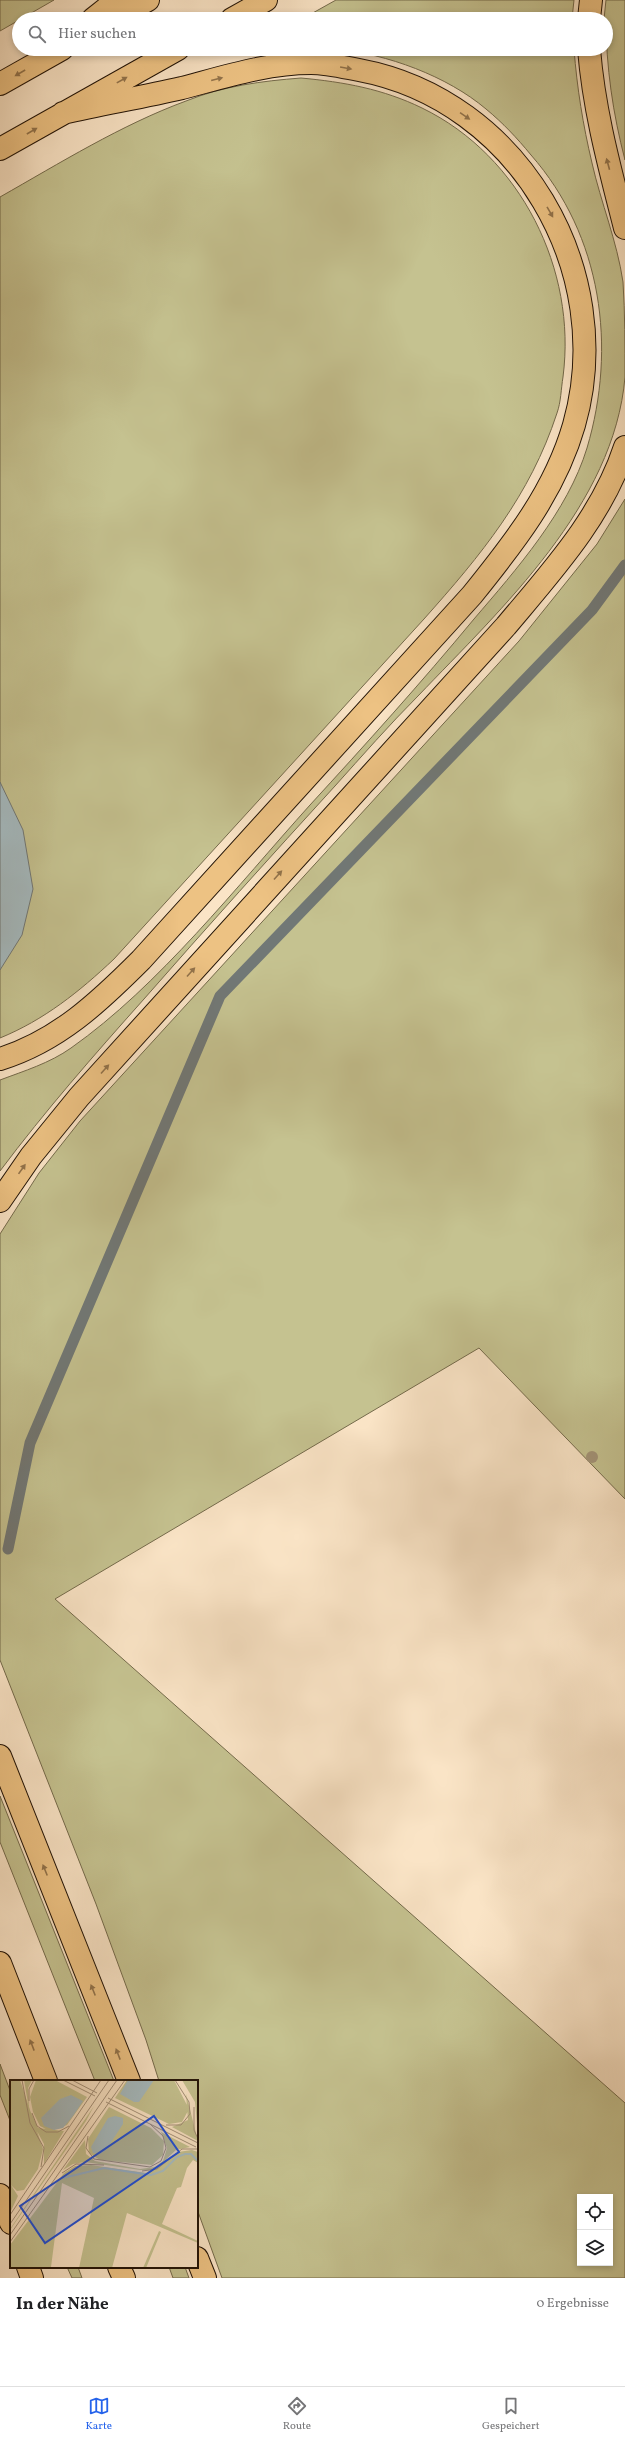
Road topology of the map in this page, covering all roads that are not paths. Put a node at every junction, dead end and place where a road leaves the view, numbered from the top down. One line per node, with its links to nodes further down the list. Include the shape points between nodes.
1 (116, 0): 5 (highway)
2 (148, 0): 6 (highway)
3 (266, 0): 7 (highway)
4 (591, 0): 8 (highway)
5 (101, 12)
6 (127, 12)
7 (245, 12)
8 (590, 12)
9 (46, 56): 12 (highway, one-way to 12)
10 (165, 56): 13 (highway, one-way to 10)
11 (590, 56): 15 (highway, one-way to 11, via 603,144 592,90)
12 (0, 84)
13 (63, 113): 14 (highway, one-way to 13); 17 (highway, one-way to 17, via 253,70 311,63 372,73 418,89 445,103 485,131 521,168 537,190 554,218 568,250 577,280 585,342 580,396 574,425 561,460 540,504 514,543 472,595 141,960 106,995 65,1028 39,1044)
14 (0, 149)
15 (625, 228)
16 (625, 448): 18 (highway, one-way to 16, via 31,1156 84,1092 506,626 579,536 605,495)
17 (0, 1059)
18 (0, 1201)
19 (0, 1756): 22 (highway, one-way to 19)
20 (0, 1963): 21 (highway, one-way to 20)
21 (46, 2080)
22 (129, 2080)
23 (0, 2194): 24 (highway)
24 (10, 2220)
25 (198, 2260): 30 (highway)
26 (28, 2268): 28 (highway)
27 (120, 2268): 29 (highway)
28 (32, 2278)
29 (124, 2278)
30 (205, 2278)

